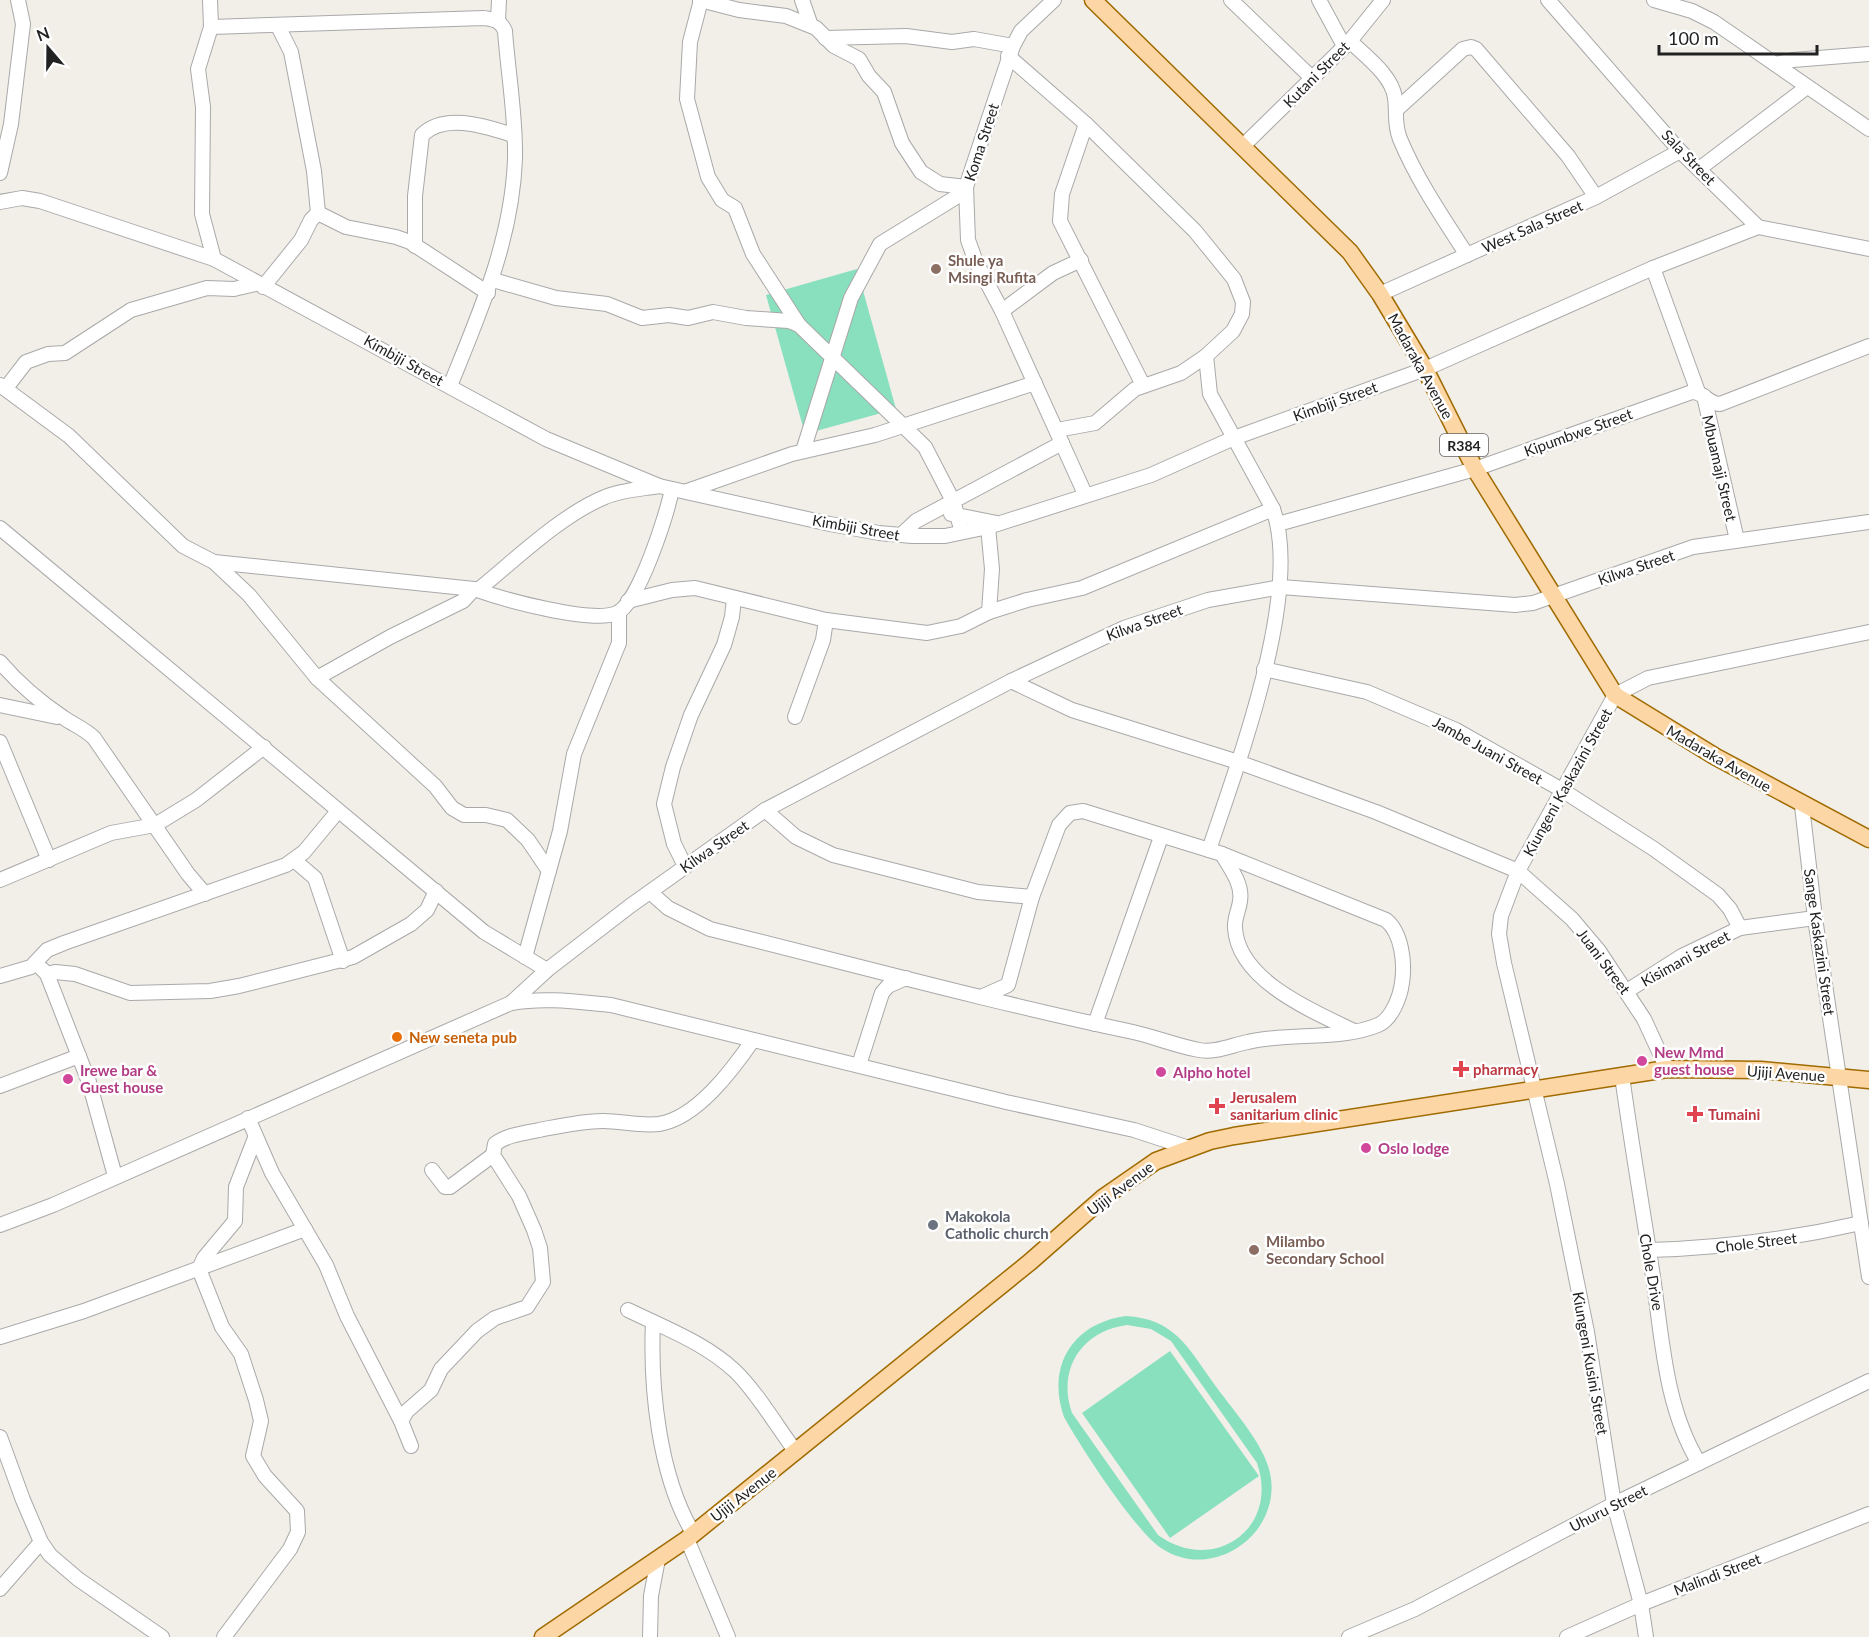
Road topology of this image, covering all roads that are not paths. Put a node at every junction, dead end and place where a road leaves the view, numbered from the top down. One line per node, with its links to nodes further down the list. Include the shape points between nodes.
1 (18, 0): 26 (street, via 23,24)
2 (210, 0): 18 (street)
3 (499, 0): 15 (street)
4 (700, 0): 14 (street); 50 (street, via 690,42 687,99 702,162 718,194 735,208 753,254)
5 (749, 0): 14 (street)
6 (802, 0): 16 (street)
7 (1054, 0): 21 (street, Koma Street, via 1021,31)
8 (1092, 0): 31 (main road, Madaraka Avenue / R384)
9 (1231, 0): 24 (street)
10 (1319, 0): 20 (street)
11 (1383, 0): 20 (street, Kutani Street)
12 (1548, 0): 32 (street, Sala Street)
13 (1653, 0): 23 (street, via 1714,22)
14 (767, 14): 16 (street)
15 (498, 21): 17 (street, via 484,18); 30 (street, via 505,31)
16 (810, 23): 19 (street)
17 (278, 26): 18 (street); 38 (street, via 291,52 314,171)
18 (211, 27): 43 (street, via 198,69 203,107 202,214)
19 (825, 38): 21 (street, via 906,36 957,42 974,39); 35 (street, via 859,59 868,76 884,92 902,143 921,172 940,184)
20 (1347, 43): 24 (street, Kutani Street); 27 (street, via 1381,71 1395,95)
21 (1011, 51): 28 (street); 35 (street, Koma Street)
22 (1869, 54): 23 (street)
23 (1775, 64): 25 (street)
24 (1312, 78): 31 (street, Kutani Street)
25 (1807, 87): 29 (street); 33 (street)
26 (7, 95): 34 (street, via 11,124)
27 (1396, 110): 36 (street, via 1463,49 1476,49 1569,156); 42 (street, via 1399,138 1414,172)
28 (1086, 124): 44 (street, via 1062,194 1060,221); 52 (street, via 1195,231 1239,286 1242,314 1233,331)
29 (1869, 129)
30 (513, 135): 40 (street, via 463,123 434,128 422,135 415,196); 47 (street, via 507,228)
31 (1244, 145): 48 (main road, Madaraka Avenue / R384, via 1342,243)
32 (1680, 151): 33 (street, Sala Street); 36 (street, West Sala Street)
33 (1699, 169): 39 (street, Sala Street)
34 (0, 173)
35 (966, 189): 49 (street, Koma Street, via 968,240); 53 (street, via 880,244 851,298)
36 (1596, 197): 42 (street, West Sala Street)
37 (0, 202): 43 (street, Kimbiji Street, via 22,198 40,201)
38 (318, 213): 40 (street, via 339,225 396,237); 46 (street, via 301,240)
39 (1758, 227): 41 (street); 45 (street, Kimbiji Street)
40 (415, 246): 47 (street)
41 (1869, 249)
42 (1467, 255): 48 (street, West Sala Street)
43 (214, 259): 46 (street, Kimbiji Street)
44 (1081, 260): 49 (street, via 1053,273); 56 (street)
45 (1653, 268): 54 (street, Kimbiji Street); 59 (street, Mbuamaji Street)
46 (259, 285): 57 (street, Kimbiji Street); 58 (street, via 207,288 131,310 65,353 26,362)
47 (490, 286): 50 (street, via 607,304 645,318 688,318 713,312); 57 (street)
48 (1380, 294): 54 (main road, Madaraka Avenue / R384)
49 (1002, 311): 55 (street, Koma Street)
50 (799, 325): 53 (street)
51 (1869, 346): 59 (street, Kipumbwe Street, via 1720,404 1711,403)
52 (1206, 356): 56 (street, via 1181,373); 62 (street, via 1210,394)
53 (832, 358): 60 (street); 63 (street)
54 (1425, 369): 62 (street, Kimbiji Street); 64 (main road, Madaraka Avenue / R384)
55 (1035, 383): 60 (street); 61 (street, Koma Street)
56 (1143, 385): 61 (street, via 1123,397 1095,423)
57 (450, 386): 65 (street, Kimbiji Street, via 546,439)
58 (3, 387): 76 (street, via 69,436 183,546)
59 (1701, 394): 64 (street, Kipumbwe Street, via 1665,400); 75 (street, Mbuamaji Street)
60 (904, 426): 63 (street); 67 (street, via 925,447)
61 (1059, 436): 66 (street, Koma Street); 67 (street)
62 (1234, 438): 66 (street, Kimbiji Street, via 1151,475); 68 (street)
63 (803, 451): 65 (street)
64 (1475, 469): 70 (street, Kipumbwe Street); 79 (main road, Madaraka Avenue / R384)
65 (672, 489): 74 (street, Kimbiji Street); 78 (street, via 617,494 590,505); 81 (street, via 659,538)
66 (1085, 494): 71 (street, Kimbiji Street)
67 (955, 507): 71 (street); 73 (street); 74 (street, via 928,514)
68 (1273, 509): 70 (street); 82 (street, via 1082,588)
69 (1869, 522): 75 (street, Kilwa Street)
70 (1278, 524): 77 (street)
71 (993, 525): 73 (street, Kimbiji Street); 82 (street)
72 (0, 528): 94 (street)
73 (962, 532): 74 (street, Kimbiji Street)
74 (901, 536)
75 (1737, 540): 79 (street, Kilwa Street, via 1693,547)
76 (214, 562): 78 (street); 87 (street, via 249,595)
77 (1281, 587): 79 (street, Kilwa Street, via 1515,605); 86 (street); 88 (street, Kilwa Street, via 1208,600 1169,612 1071,651)
78 (476, 590): 81 (street, via 583,616 608,615); 87 (street, via 463,601)
79 (1552, 596): 89 (main road, Madaraka Avenue / R384)
80 (734, 598): 81 (street, via 684,588); 83 (street); 106 (street, via 724,645 691,715 664,804 674,844)
81 (624, 607): 107 (street, via 619,643 574,754)
82 (989, 612): 83 (street, via 961,626 927,633)
83 (826, 620): 91 (street, via 823,640)
84 (1869, 632): 89 (street, Kiungeni Kaskazini Street, via 1648,678)
85 (0, 662): 92 (street)
86 (1264, 669): 95 (street); 96 (street, Jambe Juani Street, via 1367,692 1405,706)
87 (317, 678): 107 (street, via 435,786 452,808 464,815 486,814 507,820 528,840)
88 (1011, 681): 95 (street, Juani Street, via 1072,710); 98 (street, Kilwa Street)
89 (1615, 695): 96 (street, Kiungeni Kaskazini Street); 97 (main road, Madaraka Avenue / R384)
90 (0, 705): 92 (street)
91 (795, 717)
92 (65, 719): 100 (street, via 94,738)
93 (0, 741): 104 (street)
94 (264, 747): 99 (street); 100 (street, via 196,800)
95 (1238, 762): 103 (street); 108 (street, Juani Street, via 1376,812)
96 (1562, 790): 108 (street, Kiungeni Kaskazini Street); 115 (street, Jambe Juani Street, via 1697,879 1730,909)
97 (1802, 806): 102 (main road, Madaraka Avenue / R384); 114 (street, Sange Kaskazini Street)
98 (765, 810): 106 (street, Kilwa Street); 113 (street, via 796,837 833,855 978,892)
99 (338, 811): 105 (street); 110 (street)
100 (155, 825): 104 (street, via 111,833); 112 (street)
101 (1161, 837): 103 (street); 113 (street, via 1083,811 1070,813 1059,825); 128 (street)
102 (1869, 839)
103 (1216, 852): 129 (street, via 1240,890 1236,936 1257,973 1282,993); 129 (street, via 1374,913 1393,926 1403,970 1398,997 1385,1020)
104 (49, 860): 109 (street)
105 (294, 861): 112 (street); 117 (street, via 315,878)
106 (685, 866): 111 (street, Kilwa Street)
107 (549, 871): 116 (street)
108 (1518, 871): 124 (street, Juani Street, via 1572,919); 138 (street, Kiungeni Kaskazini Street, via 1501,916 1499,934)
109 (0, 880)
110 (436, 891): 116 (street, via 484,932); 117 (street, via 427,910 411,924)
111 (650, 892): 119 (street, via 668,908 710,929); 120 (street, Kilwa Street)
112 (205, 894): 118 (street, via 47,950)
113 (1032, 897): 126 (street, via 1008,985)
114 (1815, 918): 115 (street, Kisimani Street); 135 (street, Sange Kaskazini Street)
115 (1740, 928): 124 (street, Kisimani Street, via 1682,956)
116 (525, 957): 120 (street)
117 (343, 961): 121 (street, via 210,991 130,993 75,974)
118 (36, 964): 121 (street); 122 (street)
119 (868, 969): 123 (street); 125 (street, via 878,980)
120 (547, 970): 127 (street, Kilwa Street)
121 (47, 974): 131 (street)
122 (0, 976)
123 (906, 978): 125 (street); 126 (street)
124 (1627, 991): 133 (street, Juani Street)
125 (882, 993): 132 (street)
126 (981, 997): 128 (street)
127 (511, 1003): 130 (street, via 557,999 611,1005); 139 (street)
128 (1095, 1024): 129 (street, via 1204,1050 1258,1040)
129 (1354, 1031)
130 (753, 1040): 132 (street); 142 (street, via 722,1081 676,1118 652,1124 604,1121 554,1127 500,1140 493,1147)
131 (79, 1056): 137 (street); 144 (street)
132 (859, 1065): 141 (street, via 1134,1130)
133 (1666, 1069): 134 (main road, Ujiji Avenue); 135 (main road, Ujiji Avenue, via 1761,1070)
134 (1622, 1076): 138 (main road, Ujiji Avenue); 148 (street, Chole Drive)
135 (1840, 1078): 136 (main road, Ujiji Avenue); 145 (street, Sange Kaskazini Street)
136 (1869, 1080)
137 (0, 1086)
138 (1534, 1089): 141 (main road, Ujiji Avenue, via 1234,1136); 160 (street, Kiungeni Kusini Street, via 1587,1332)
139 (248, 1118): 140 (street); 144 (street)
140 (255, 1138): 147 (street); 149 (street, via 236,1187 235,1221)
141 (1189, 1148): 158 (main road, Ujiji Avenue, via 1155,1161 1104,1197)
142 (493, 1155): 143 (street, via 450,1187 445,1187); 155 (street, via 531,1222 540,1248 543,1282 527,1307 495,1318 477,1331 450,1358 431,1390)
143 (432, 1170)
144 (115, 1176): 146 (street)
145 (1863, 1218): 148 (street, Chole Street, via 1811,1234 1746,1244); 150 (street, Sange Kaskazini Street)
146 (0, 1225)
147 (305, 1229): 149 (street); 155 (street)
148 (1649, 1250): 159 (street, Chole Drive, via 1679,1427)
149 (199, 1269): 153 (street); 168 (street, via 222,1327 241,1354 256,1400 261,1421 253,1452 255,1461 299,1516 298,1532 290,1549)
150 (1869, 1276)
151 (628, 1310): 152 (street)
152 (653, 1322): 158 (street, via 693,1341 737,1373); 162 (street, via 651,1357 658,1419)
153 (0, 1337)
154 (1869, 1380): 159 (street, Uhuru Street)
155 (401, 1421): 157 (street)
156 (0, 1437): 163 (street)
157 (411, 1446)
158 (796, 1452): 162 (main road, Ujiji Avenue)
159 (1699, 1463): 160 (street, Uhuru Street)
160 (1614, 1504): 166 (street, Kiungeni Kusini Street); 172 (street, Uhuru Street, via 1415,1609)
161 (1869, 1514): 166 (street, Malindi Street)
162 (690, 1536): 164 (main road, Ujiji Avenue); 171 (street)
163 (41, 1542): 165 (street); 167 (street, via 78,1579)
164 (658, 1559): 169 (main road, Ujiji Avenue); 170 (street, via 651,1596)
165 (0, 1589)
166 (1641, 1604): 173 (street, Malindi Street); 174 (street, Kiungeni Kusini Street)
167 (162, 1637)
168 (224, 1637)
169 (543, 1637)
170 (650, 1637)
171 (728, 1637)
172 (1349, 1637)
173 (1567, 1637)
174 (1646, 1637)

